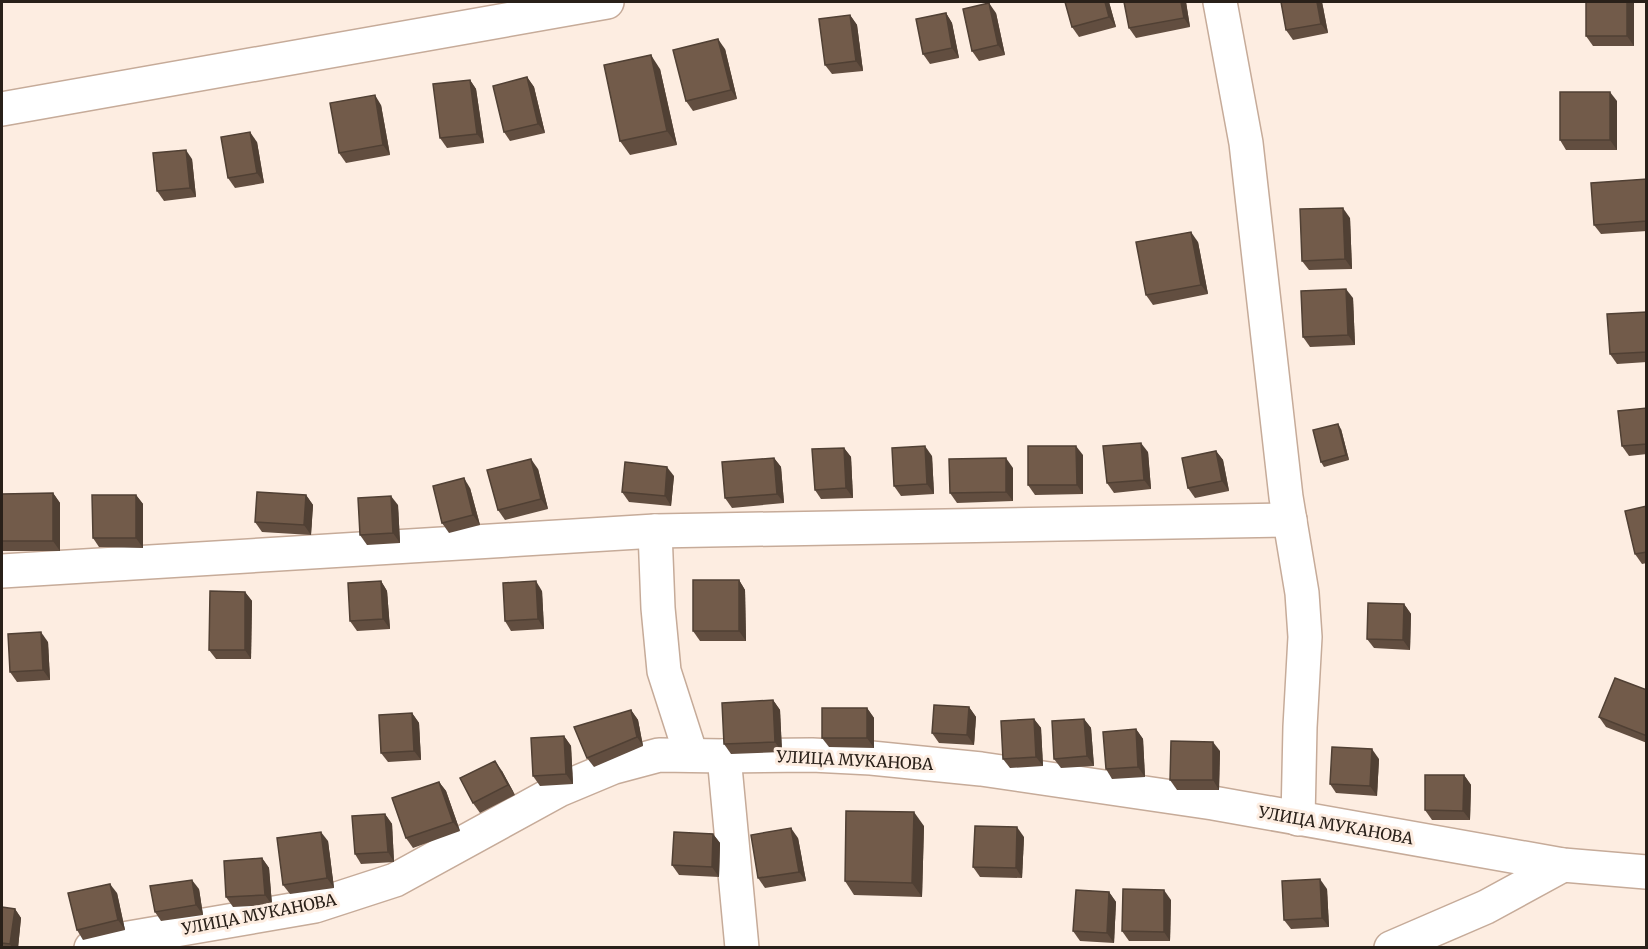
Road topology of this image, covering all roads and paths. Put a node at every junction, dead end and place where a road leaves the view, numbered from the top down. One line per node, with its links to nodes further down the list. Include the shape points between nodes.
1 (607, 2): 3 (street)
2 (1220, 2): 4 (street, via 1246,143)
3 (2, 109)
4 (1290, 520): 5 (street); 9 (street, via 1305,637)
5 (655, 531): 6 (street); 7 (street, via 663,671)
6 (2, 571)
7 (691, 755): 8 (street, УЛИЦА МУКАНОВА); 12 (street, УЛИЦА МУКАНОВА, via 659,755 614,767 560,790 385,884 315,906 123,939)
8 (724, 756): 9 (street, УЛИЦА МУКАНОВА, via 812,755 981,769); 13 (street)
9 (1298, 819): 10 (street, УЛИЦА МУКАНОВА)
10 (1563, 865): 11 (street, УЛИЦА МУКАНОВА); 14 (street, via 1486,907)
11 (1647, 872)
12 (92, 948)
13 (742, 948)
14 (1391, 948)

